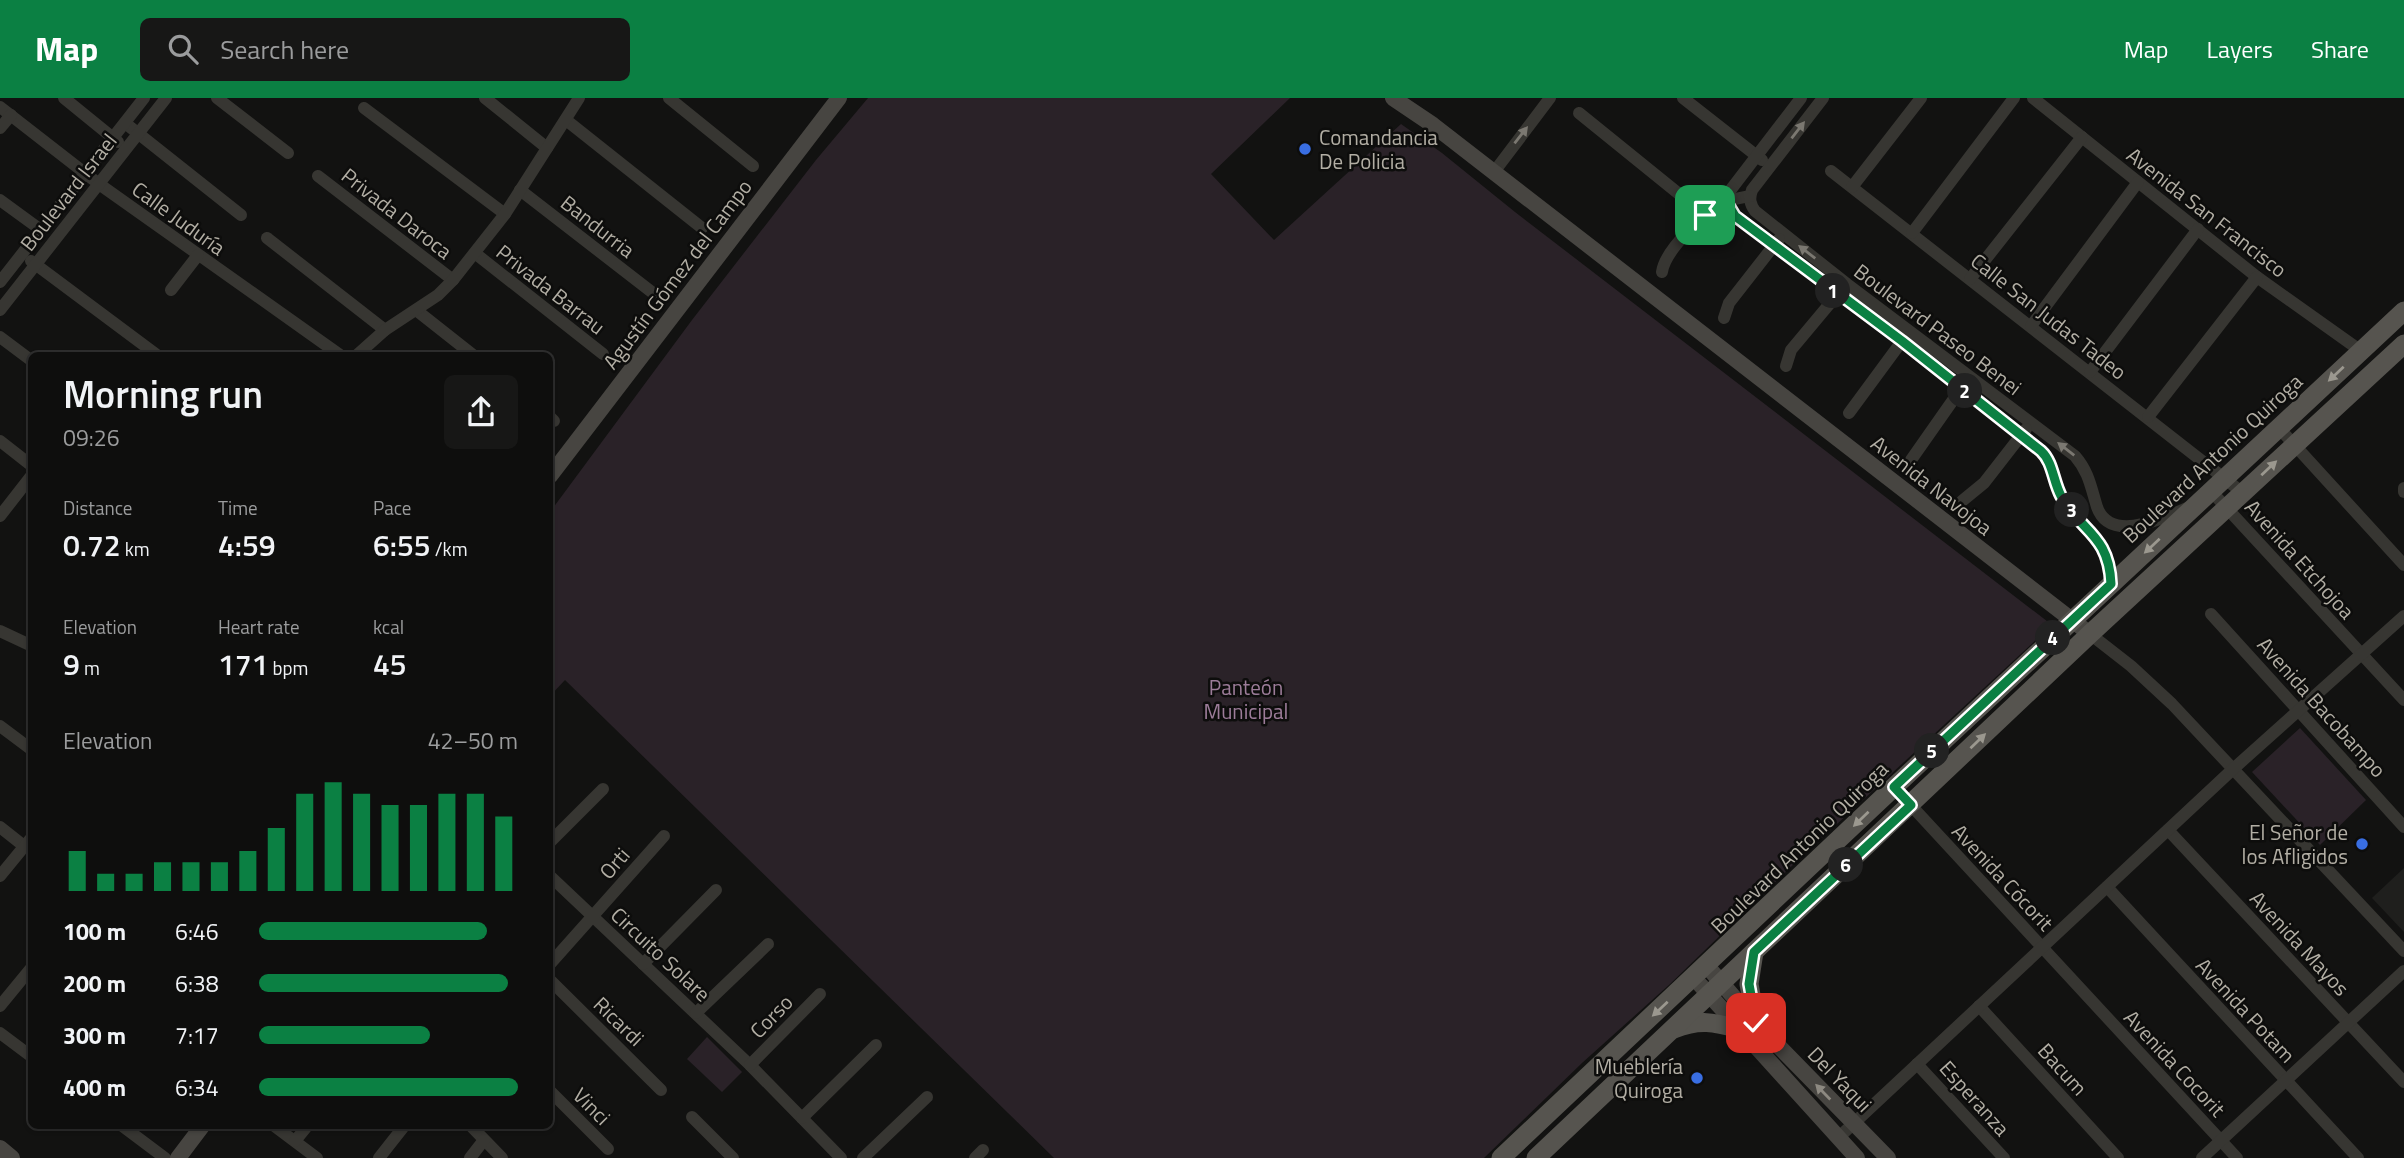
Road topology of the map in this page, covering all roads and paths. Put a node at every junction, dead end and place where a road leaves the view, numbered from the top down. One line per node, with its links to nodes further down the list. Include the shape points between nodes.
1 (64, 98): 26 (street)
2 (144, 98): 22 (street, Boulevard Israel)
3 (166, 98): 24 (street, Boulevard Israel)
4 (217, 98): 29 (street)
5 (485, 98): 27 (street)
6 (579, 98): 21 (street)
7 (669, 98): 31 (street)
8 (839, 98): 96 (street, Agustín Gómez del Campo)
9 (1393, 98): 34 (street, Avenida Navojoa)
10 (1550, 98): 34 (street, one-way to 10)
11 (1684, 98): 30 (street)
12 (1801, 98): 30 (street)
13 (1921, 98): 39 (street)
14 (2014, 98): 51 (street)
15 (2033, 98): 25 (street, Avenida San Francisco)
16 (1817, 100): 32 (street, one-way to 16)
17 (0, 107): 20 (street, Calle Juduría)
18 (364, 108): 44 (street)
19 (1579, 113): 46 (street)
20 (11, 115): 23 (street); 35 (street, Calle Juduría)
21 (566, 120): 27 (street); 47 (street)
22 (125, 123): 24 (street); 26 (street, Boulevard Israel)
23 (0, 128)
24 (138, 134): 28 (street, Boulevard Israel); 45 (street)
25 (2082, 137): 37 (street, Avenida San Francisco); 60 (street)
26 (113, 138): 28 (street); 35 (street, Boulevard Israel)
27 (547, 148): 40 (street)
28 (127, 149): 38 (street, Boulevard Israel)
29 (288, 153)
30 (1756, 156): 32 (street); 43 (street)
31 (753, 166)
32 (1771, 166): 41 (street)
33 (1831, 171): 39 (street, Calle San Judas Tadeo)
34 (1494, 172): 109 (street, Avenida Navojoa)
35 (85, 173): 38 (street, Calle Juduría); 49 (street, Boulevard Israel)
36 (318, 176): 61 (street, Privada Daroca)
37 (2138, 182): 48 (street, Avenida San Francisco); 71 (street)
38 (99, 184): 56 (street, Calle Juduría); 57 (street, Boulevard Israel)
39 (1852, 187): 51 (street, Calle San Judas Tadeo)
40 (520, 190): 44 (street); 65 (street, Bandurria)
41 (1750, 196): 43 (street); 50 (street, Boulevard Paseo Benei, via 1755,211)
42 (0, 200): 49 (street)
43 (1726, 201): 46 (street); 53 (street, Boulevard Paseo Benei, via 1735,216)
44 (506, 214): 55 (street)
45 (242, 215)
46 (1705, 215): 58 (street, via 1667,257)
47 (702, 228)
48 (2198, 229): 59 (street, Avenida San Francisco); 84 (street)
49 (41, 230): 54 (street, Boulevard Israel)
50 (1783, 233): 53 (street); 63 (street, Boulevard Paseo Benei, one-way to 50)
51 (1912, 233): 60 (street, Calle San Judas Tadeo)
52 (267, 239): 72 (street)
53 (1774, 246): 66 (street, Boulevard Paseo Benei); 70 (street, via 1729,303)
54 (22, 254): 57 (street); 62 (street, Boulevard Israel)
55 (476, 254): 61 (street); 81 (street, Privada Barrau)
56 (198, 255): 64 (street); 78 (street, Calle Juduría)
57 (36, 264): 67 (street, Boulevard Israel); 77 (street)
58 (1662, 272)
59 (2257, 277): 76 (street, Avenida San Francisco); 88 (street)
60 (1970, 279): 71 (street, Calle San Judas Tadeo)
61 (453, 280): 68 (street)
62 (0, 282)
63 (1847, 284): 66 (street); 74 (street, Boulevard Paseo Benei)
64 (172, 290)
65 (653, 293)
66 (1838, 295): 74 (street, Boulevard Paseo Benei); 83 (street, via 1791,350)
67 (0, 310)
68 (416, 310): 72 (street); 80 (street)
69 (2404, 311): 76 (main road, Boulevard Antonio Quiroga)
70 (1724, 318)
71 (2032, 326): 84 (street, Calle San Judas Tadeo)
72 (385, 330): 79 (street)
73 (0, 337): 82 (street)
74 (1906, 337): 85 (street, Boulevard Paseo Benei); 86 (street, Boulevard Paseo Benei); 87 (street)
75 (2404, 344): 93 (main road)
76 (2361, 351): 90 (main road, Boulevard Antonio Quiroga, one-way to 90)
77 (153, 352)
78 (336, 352)
79 (360, 352)
80 (469, 352)
81 (603, 354)
82 (28, 358)
83 (1786, 366)
84 (2090, 372): 88 (street, Calle San Judas Tadeo)
85 (1969, 377): 86 (street); 89 (street, Boulevard Paseo Benei)
86 (1961, 388): 91 (street, Boulevard Paseo Benei); 94 (street)
87 (1849, 413)
88 (2148, 417): 98 (street, Calle San Judas Tadeo)
89 (2031, 424): 91 (street); 103 (street, Boulevard Paseo Benei, one-way to 89, via 2100,513 2081,463)
90 (2278, 428): 93 (street); 98 (main road, Boulevard Antonio Quiroga)
91 (2021, 436): 100 (street, via 1984,483); 104 (street, Boulevard Paseo Benei, via 2046,456 2067,505)
92 (0, 440): 95 (street)
93 (2294, 445): 99 (main road, one-way to 93); 105 (street)
94 (1911, 460)
95 (28, 463)
96 (553, 472)
97 (28, 480): 102 (street)
98 (2211, 491): 99 (street, Calle San Judas Tadeo); 101 (street, Avenida Etchojoa); 103 (street, via 2156,521); 106 (main road, Boulevard Antonio Quiroga, one-way to 106)
99 (2243, 493): 101 (main road)
100 (1962, 501)
101 (2227, 507): 111 (main road); 113 (street, Avenida Etchojoa)
102 (0, 516)
103 (2114, 524): 104 (street)
104 (2098, 538): 106 (street, Boulevard Paseo Benei, via 2108,560)
105 (2404, 565)
106 (2111, 584): 109 (main road, Boulevard Antonio Quiroga)
107 (2211, 614): 115 (street, Avenida Bacobampo)
108 (2404, 616): 113 (street)
109 (2072, 620): 111 (street, Avenida Navojoa); 119 (main road, Boulevard Antonio Quiroga)
110 (0, 631): 112 (street)
111 (2090, 634): 118 (street, Avenida Navojoa, via 2172,704); 121 (main road, one-way to 111)
112 (28, 644)
113 (2361, 654): 114 (street, Avenida Etchojoa); 115 (street)
114 (2404, 700)
115 (2298, 710): 118 (street); 123 (street, Avenida Bacobampo)
116 (0, 726): 117 (street)
117 (28, 747)
118 (2232, 770): 124 (street); 135 (street, Avenida Navojoa)
119 (1894, 787): 121 (street, Avenida Cócorit); 141 (main road, Boulevard Antonio Quiroga, one-way to 141)
120 (603, 789): 126 (street)
121 (1911, 805): 134 (street, Avenida Cócorit); 136 (main road)
122 (0, 827): 127 (street)
123 (2404, 827)
124 (2168, 830): 130 (street); 149 (street, Avenida Mayos)
125 (663, 836): 132 (street, Orti)
126 (553, 839)
127 (28, 841): 128 (street)
128 (0, 876)
129 (553, 879): 132 (street)
130 (2107, 887): 134 (street); 157 (street, Avenida Potam)
131 (716, 890): 138 (street)
132 (593, 916): 137 (street, Circuito Solare); 138 (street, Circuito Solare)
133 (768, 944): 148 (street)
134 (2042, 948): 144 (street, Avenida Cócorit); 147 (street)
135 (2404, 951)
136 (1754, 952): 143 (main road); 150 (main road)
137 (553, 961)
138 (643, 964): 148 (street, Circuito Solare)
139 (2404, 971): 149 (street)
140 (28, 972): 146 (street)
141 (1700, 972): 143 (street, Del Yaqui); 187 (main road, Boulevard Antonio Quiroga, one-way to 187)
142 (553, 984): 159 (street, Ricardi)
143 (1715, 989): 150 (street, Del Yaqui); 151 (main road)
144 (2084, 993): 174 (street, Avenida Cocorit)
145 (820, 994): 156 (street, Corso)
146 (0, 1006)
147 (1979, 1006): 155 (street); 192 (street, Bacum)
148 (696, 1013): 156 (street, Circuito Solare)
149 (2347, 1023): 157 (street); 158 (street, Avenida Mayos)
150 (1747, 1026): 151 (main road, via 1691,1022); 164 (street, Del Yaqui, one-way to 150); 171 (street, Del Yaqui)
151 (1670, 1031): 188 (main road)
152 (0, 1033): 154 (street)
153 (876, 1045): 163 (street)
154 (28, 1054)
155 (1917, 1064): 164 (street); 191 (street, Esperanza)
156 (750, 1065): 163 (street, Circuito Solare)
157 (2284, 1080): 174 (street); 195 (street, Avenida Potam)
158 (2404, 1082)
159 (661, 1090)
160 (553, 1094): 176 (street, Vinci)
161 (927, 1097): 186 (street)
162 (692, 1117): 184 (street)
163 (803, 1118): 185 (street, Circuito Solare)
164 (1855, 1123): 171 (street); 190 (street, Del Yaqui)
165 (126, 1129): 178 (street)
166 (199, 1129): 179 (street)
167 (279, 1129): 173 (street)
168 (305, 1129): 173 (street)
169 (402, 1129): 181 (street)
170 (474, 1129): 172 (street)
171 (1838, 1138): 189 (street, Del Yaqui)
172 (484, 1140): 182 (street); 183 (street)
173 (295, 1141): 180 (street)
174 (2220, 1141): 193 (street); 194 (street, Avenida Cocorit)
175 (0, 1148): 177 (street)
176 (608, 1149)
177 (12, 1158)
178 (165, 1158)
179 (178, 1158)
180 (317, 1158)
181 (379, 1158)
182 (470, 1158)
183 (502, 1158)
184 (733, 1158)
185 (841, 1158)
186 (863, 1158)
187 (1501, 1158)
188 (1536, 1158)
189 (1857, 1158)
190 (1888, 1158)
191 (2004, 1158)
192 (2118, 1158)
193 (2202, 1158)
194 (2237, 1158)
195 (2358, 1158)

